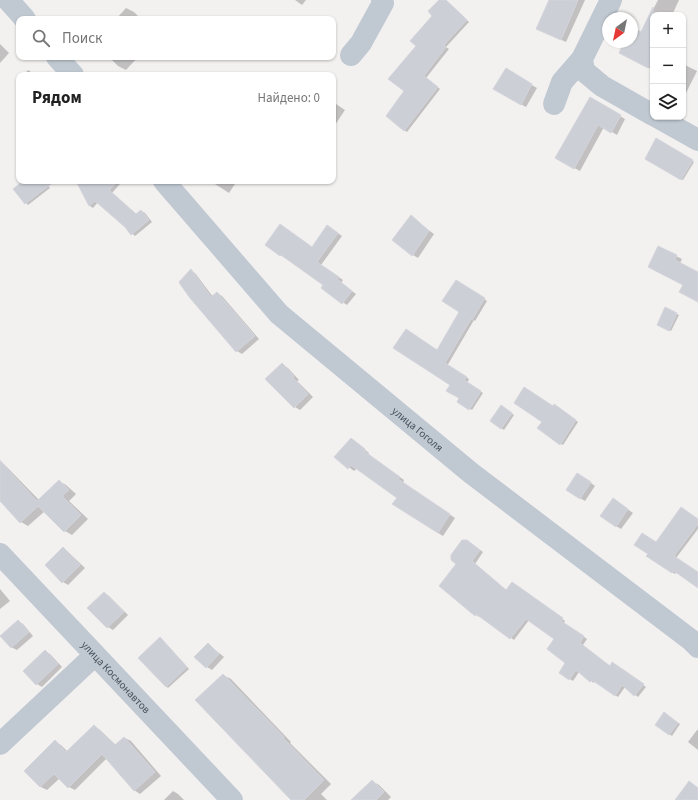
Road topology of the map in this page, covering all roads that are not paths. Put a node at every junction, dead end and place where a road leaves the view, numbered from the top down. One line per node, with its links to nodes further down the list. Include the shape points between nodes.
1 (8, 0): 4 (street)
2 (382, 0): 5 (street, via 361,43)
3 (611, 0): 6 (street)
4 (21, 16)
5 (351, 55)
6 (582, 58): 9 (street, via 562,82); 10 (street, via 584,71 602,86)
7 (60, 60): 8 (street)
8 (70, 72)
9 (554, 104)
10 (650, 112)
11 (662, 120): 12 (street)
12 (698, 140)
13 (167, 184): 15 (street, улица Гоголя, via 279,314 471,473)
14 (0, 554): 16 (street, улица Космонавтов)
15 (698, 647)
16 (95, 655): 17 (street); 18 (street, улица Космонавтов)
17 (0, 744)
18 (232, 800)

